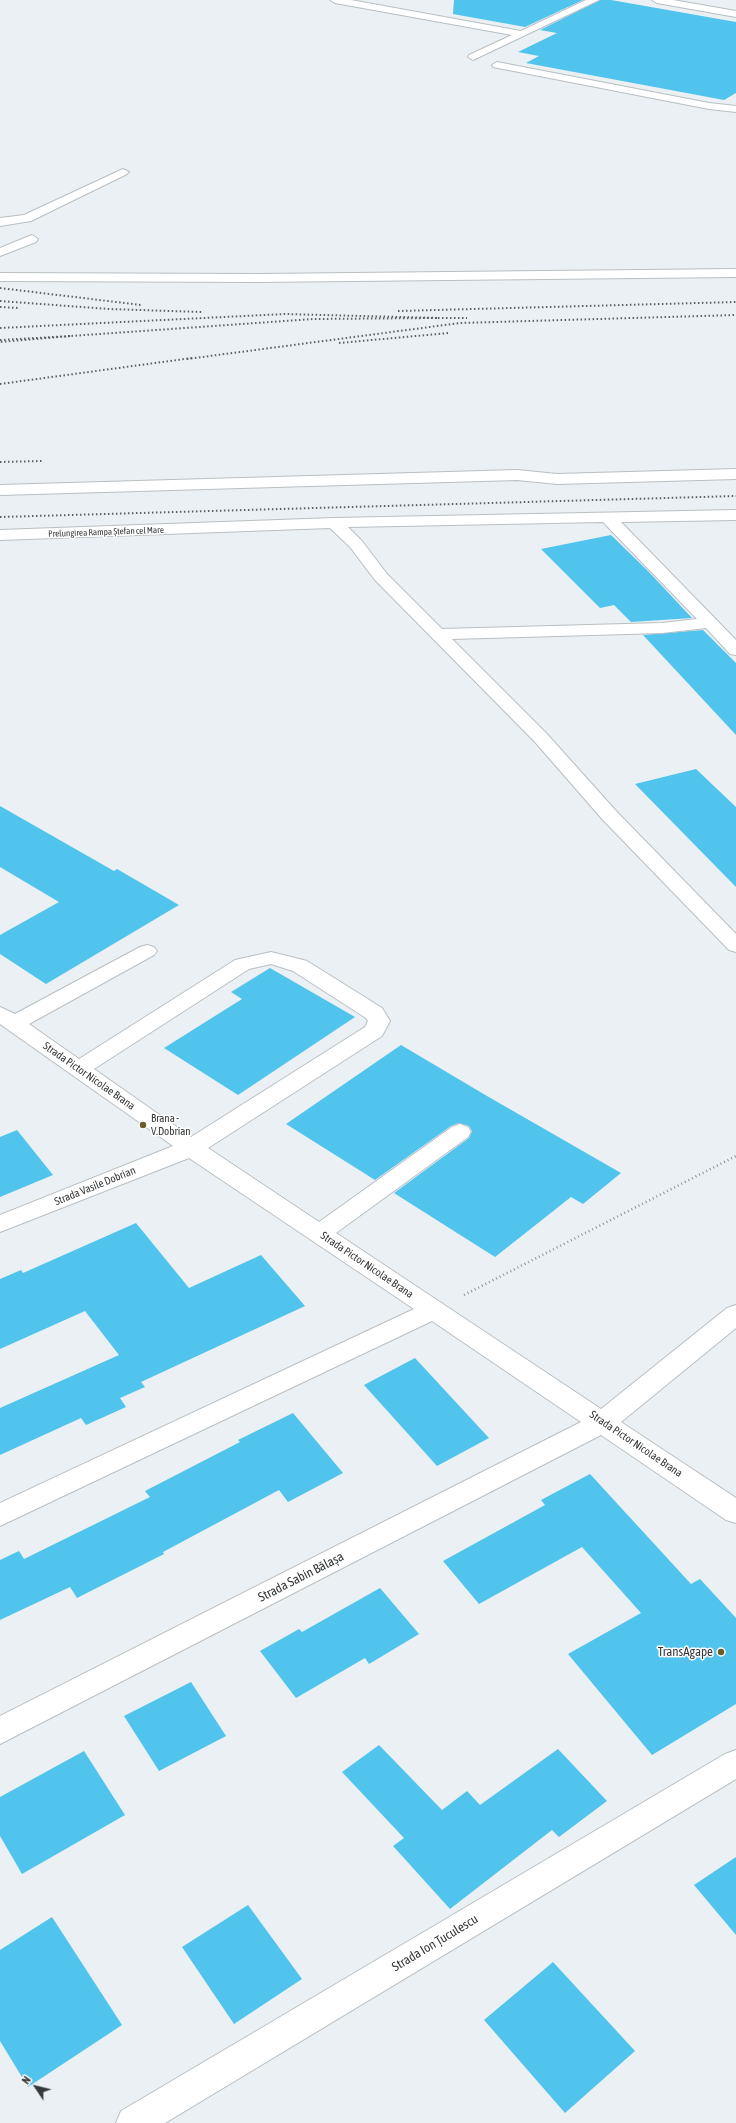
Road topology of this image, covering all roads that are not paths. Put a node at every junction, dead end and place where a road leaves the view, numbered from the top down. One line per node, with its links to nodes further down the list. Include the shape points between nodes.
1 (335, 0): 5 (street)
2 (594, 0): 5 (street)
3 (658, 0): 4 (street)
4 (736, 14)
5 (523, 34): 6 (street)
6 (473, 58)
7 (497, 65): 8 (street)
8 (736, 109)
9 (123, 172): 10 (street, via 27,218)
10 (0, 222)
11 (32, 239): 12 (street)
12 (0, 252)
13 (736, 273): 14 (street, via 257,278)
14 (0, 277)
15 (736, 474): 16 (street, via 557,479 517,474)
16 (0, 490)
17 (736, 515): 18 (street, Prelungirea Rampa Ștefan cel Mare)
18 (608, 518): 19 (street, Prelungirea Rampa Ștefan cel Mare); 21 (street)
19 (334, 523): 20 (street, Prelungirea Rampa Ștefan cel Mare); 22 (street, via 356,544 381,577)
20 (0, 535)
21 (709, 623): 22 (street, via 662,628); 23 (street)
22 (439, 634): 24 (street, via 541,738 610,816)
23 (736, 650)
24 (736, 946)
25 (148, 951): 26 (street)
26 (7, 1019): 27 (street, Strada Pictor Nicolae Brana)
27 (79, 1069): 29 (street, Strada Pictor Nicolae Brana); 29 (street, Strada Vasile Dobrian, via 242,964 271,958 300,966 374,1013 379,1021 374,1031)
28 (460, 1132): 31 (street)
29 (191, 1148): 30 (street, Strada Vasile Dobrian); 31 (street, Strada Pictor Nicolae Brana)
30 (0, 1224)
31 (320, 1233): 32 (street, Strada Pictor Nicolae Brana)
32 (434, 1310): 34 (street, Strada Pictor Nicolae Brana); 36 (street)
33 (736, 1314): 34 (street, Strada Sabin Bălașa)
34 (603, 1422): 35 (street, Strada Pictor Nicolae Brana); 37 (street, Strada Sabin Bălașa)
35 (736, 1512)
36 (0, 1515)
37 (0, 1731)
38 (736, 1763): 39 (street, Strada Ion Țuculescu)
39 (133, 2123)

